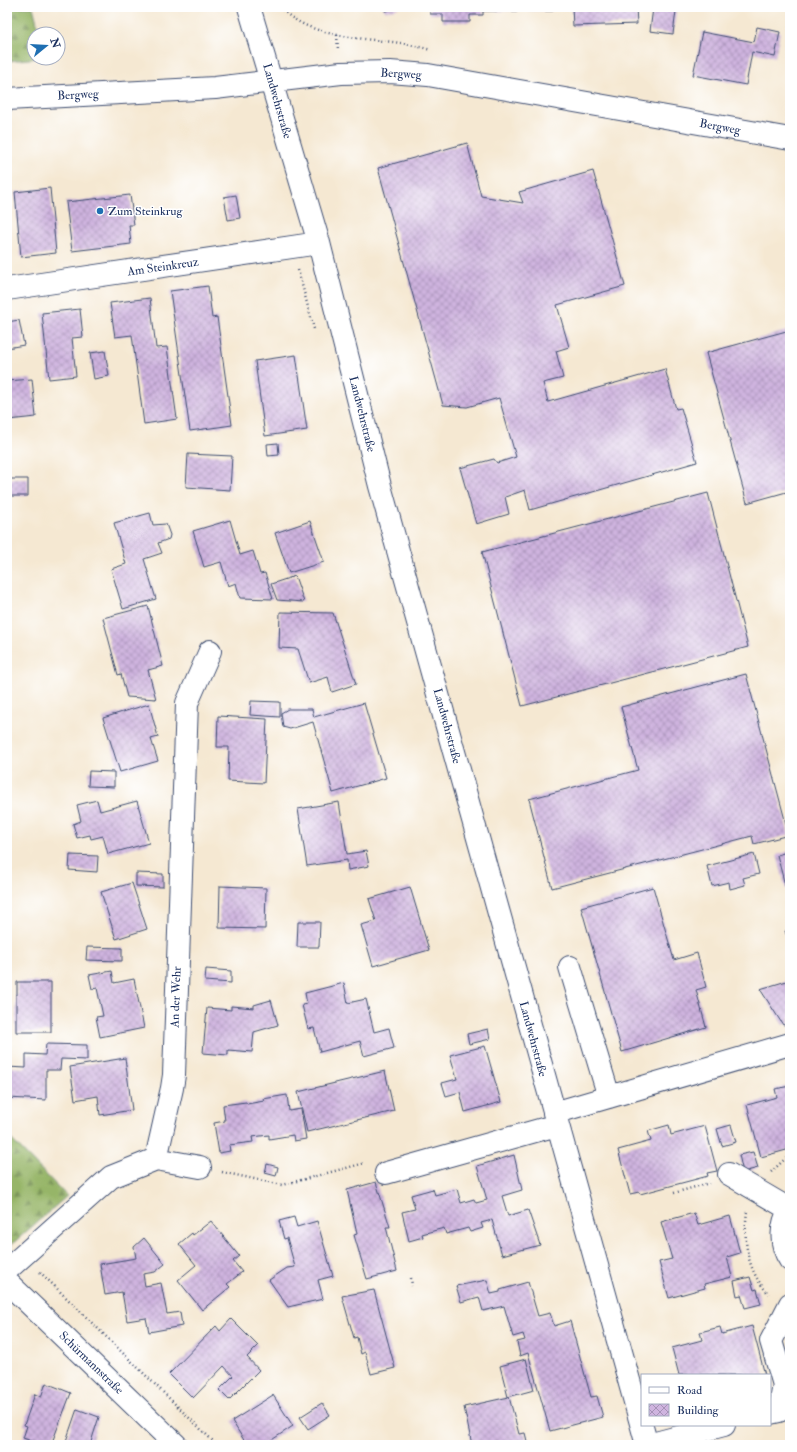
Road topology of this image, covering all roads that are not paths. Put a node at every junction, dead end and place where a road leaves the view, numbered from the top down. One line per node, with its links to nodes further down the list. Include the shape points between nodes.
1 (249, 7): 2 (street, Landwehrstraße)
2 (271, 82): 3 (street, Bergweg, via 215,88); 4 (street, Bergweg, via 341,73 390,72 428,75); 5 (street, Landwehrstraße)
3 (7, 99)
4 (790, 138)
5 (319, 243): 6 (street, Am Steinkreuz); 11 (street, Landwehrstraße, via 380,486)
6 (7, 289)
7 (210, 651): 12 (street, An der Wehr, via 187,703 174,1075)
8 (570, 968): 10 (street)
9 (790, 1044): 10 (street)
10 (609, 1097): 11 (street)
11 (556, 1119): 14 (street); 22 (street, Landwehrstraße)
12 (156, 1159): 13 (street); 18 (street, via 111,1177)
13 (200, 1167)
14 (386, 1173)
15 (729, 1174): 16 (street)
16 (790, 1209): 17 (street, via 783,1228 783,1242)
17 (790, 1260)
18 (7, 1270)
19 (7, 1282): 25 (street, Schürmannstraße)
20 (790, 1304): 21 (street, via 771,1341 784,1385)
21 (780, 1410)
22 (641, 1424)
23 (642, 1426): 26 (street, Landwehrstraße)
24 (720, 1426): 26 (street)
25 (176, 1445)
26 (647, 1445)

